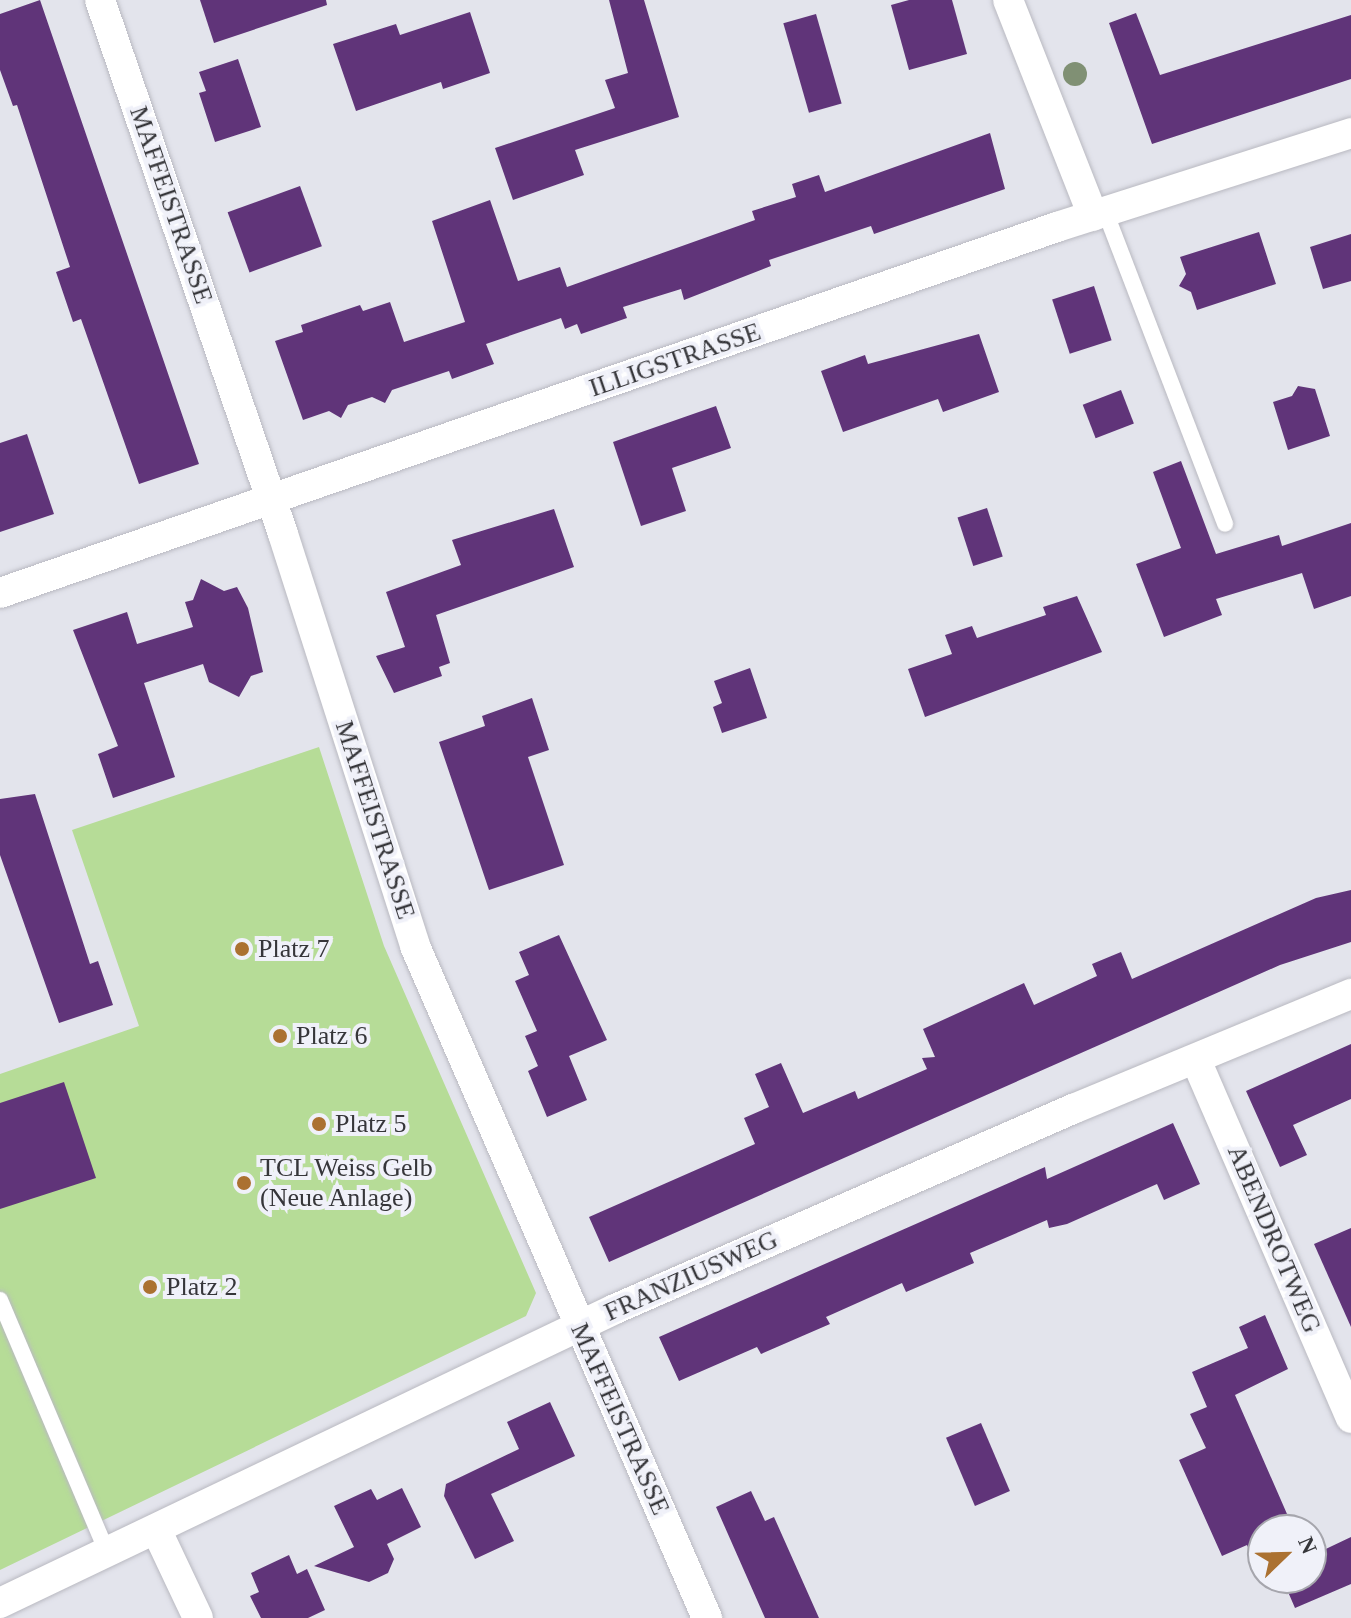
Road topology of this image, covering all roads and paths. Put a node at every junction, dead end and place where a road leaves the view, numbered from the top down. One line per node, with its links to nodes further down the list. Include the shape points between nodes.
1 (100, 0): 5 (street, MAFFEISTRASSE)
2 (1008, 0): 4 (street)
3 (1351, 133): 4 (street, ILLIGSTRASSE)
4 (1099, 213): 5 (street, ILLIGSTRASSE); 6 (lane)
5 (272, 500): 7 (street, ILLIGSTRASSE); 11 (street, MAFFEISTRASSE, via 415,946)
6 (1225, 524)
7 (0, 593)
8 (1351, 994): 9 (street, FRANZIUSWEG)
9 (1196, 1060): 11 (street, FRANZIUSWEG); 12 (street, ABENDROTWEG)
10 (0, 1300): 14 (lane)
11 (579, 1326): 13 (street, FRANZIUSWEG); 17 (street, MAFFEISTRASSE)
12 (1351, 1418)
13 (156, 1529): 14 (street, FRANZIUSWEG); 16 (street)
14 (107, 1552): 15 (street, FRANZIUSWEG)
15 (0, 1603)
16 (198, 1618)
17 (707, 1618)

